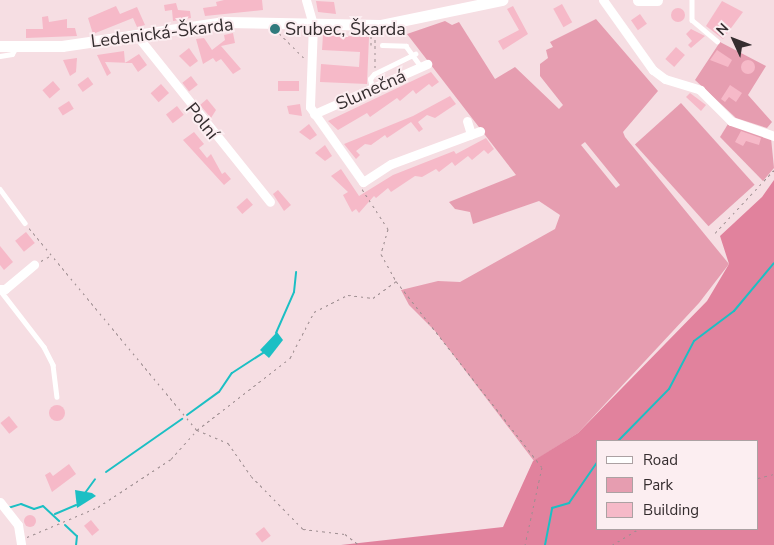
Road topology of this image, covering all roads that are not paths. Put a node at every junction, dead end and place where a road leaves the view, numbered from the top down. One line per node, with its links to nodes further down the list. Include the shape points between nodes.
1 (306, 0): 7 (street)
2 (502, 0): 7 (main road, Ledenická-Škarda, via 394,23)
3 (603, 0): 21 (street, via 653,70 665,79 700,90 732,121)
4 (638, 0): 5 (main road)
5 (657, 0)
6 (692, 0): 9 (lane, via 692,20)
7 (313, 24): 8 (main road, Ledenická-Škarda, via 224,22); 17 (street, Slunečná, via 308,92)
8 (138, 38): 12 (main road, Ledenická-Škarda); 23 (street, Polní)
9 (717, 41)
10 (382, 45): 13 (lane, via 406,46)
11 (0, 46): 12 (main road, Ledenická-Škarda)
12 (15, 49): 14 (lane, via 12,54)
13 (414, 54): 15 (lane); 16 (lane, via 376,73 370,79)
14 (0, 56)
15 (424, 65): 16 (street, Slunečná)
16 (373, 90): 17 (street, Slunečná)
17 (314, 114): 20 (street, Slunečná, via 359,185 392,164)
18 (467, 121): 20 (street)
19 (480, 130): 20 (street)
20 (471, 134)
21 (774, 136)
22 (0, 189): 24 (lane)
23 (270, 202)
24 (25, 224)
25 (34, 265): 26 (street, via 5,289)
26 (0, 289): 27 (lane, via 47,353 53,365)
27 (57, 397)
28 (4, 506): 29 (street)
29 (21, 542)

